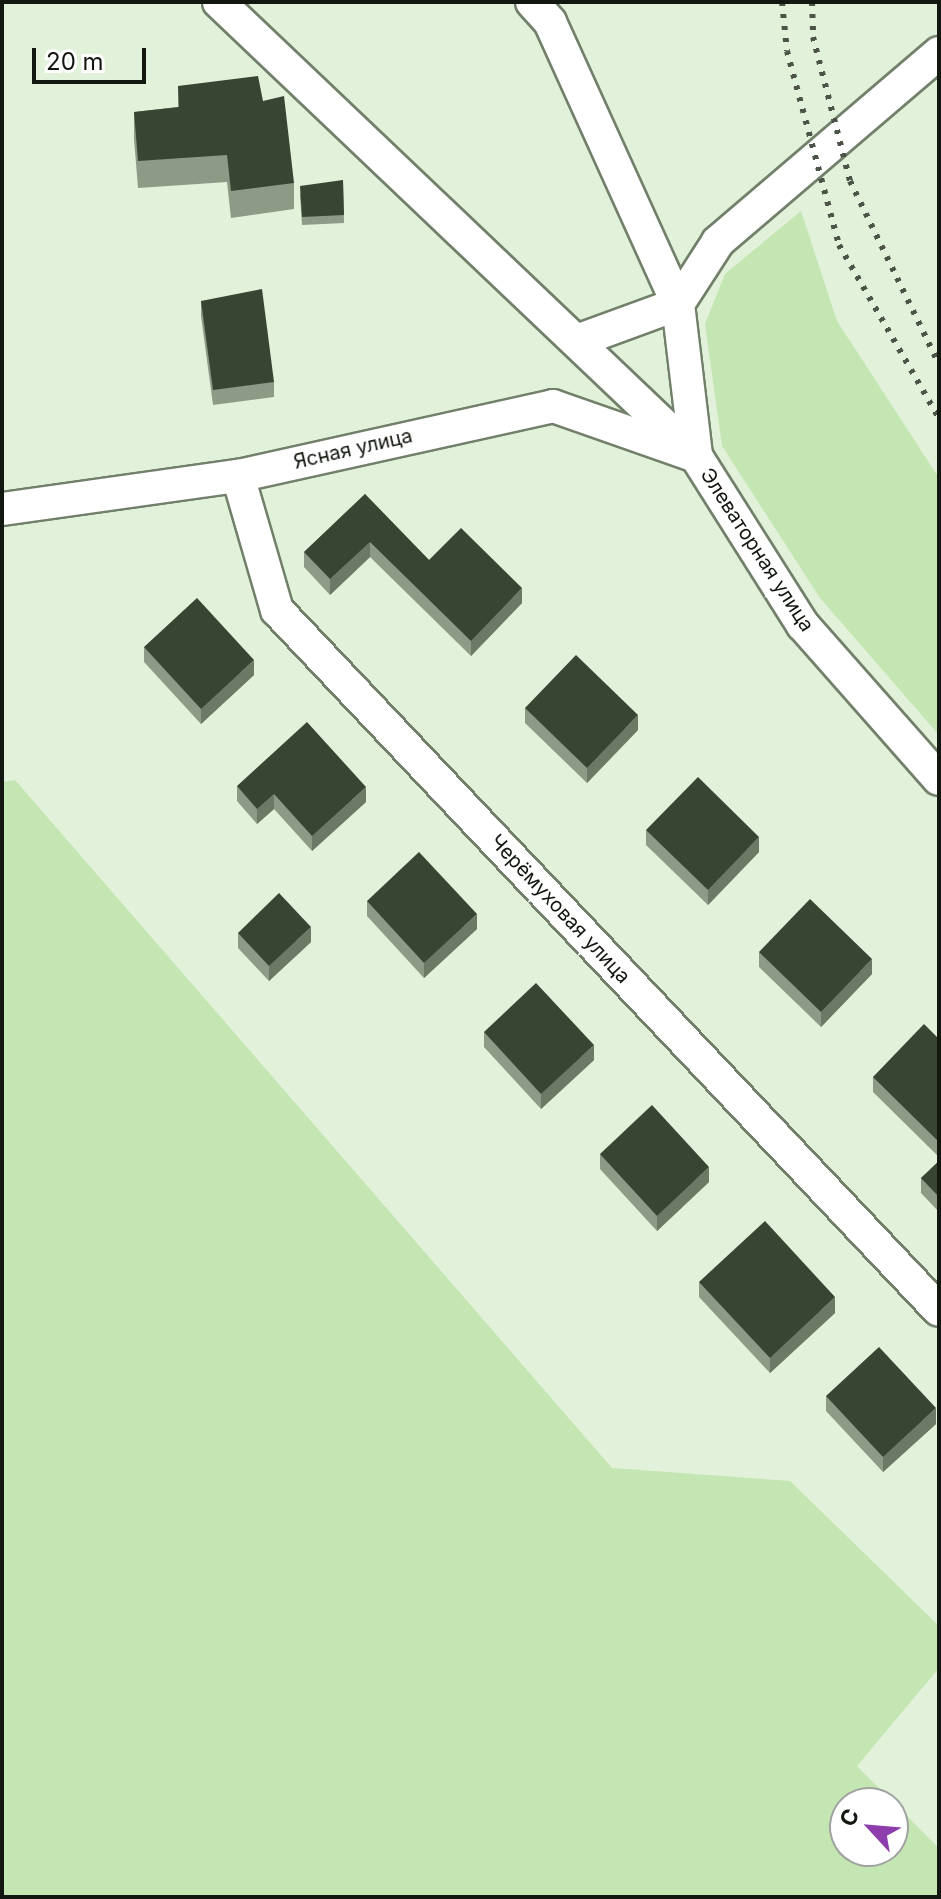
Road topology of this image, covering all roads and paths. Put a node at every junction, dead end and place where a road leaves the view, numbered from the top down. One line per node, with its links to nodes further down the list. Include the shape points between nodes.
1 (219, 2): 5 (street)
2 (532, 2): 4 (street, Элеваторная улица, via 550,22)
3 (939, 53): 4 (street, via 718,242)
4 (678, 304): 5 (street); 6 (street, Элеваторная улица)
5 (577, 341): 6 (street)
6 (696, 456): 7 (street, Ясная улица, via 553,406); 9 (street, Элеваторная улица, via 803,625)
7 (238, 476): 8 (street, Ясная улица); 10 (street, Черёмуховая улица, via 277,610)
8 (2, 509)
9 (939, 779)
10 (939, 1310)

